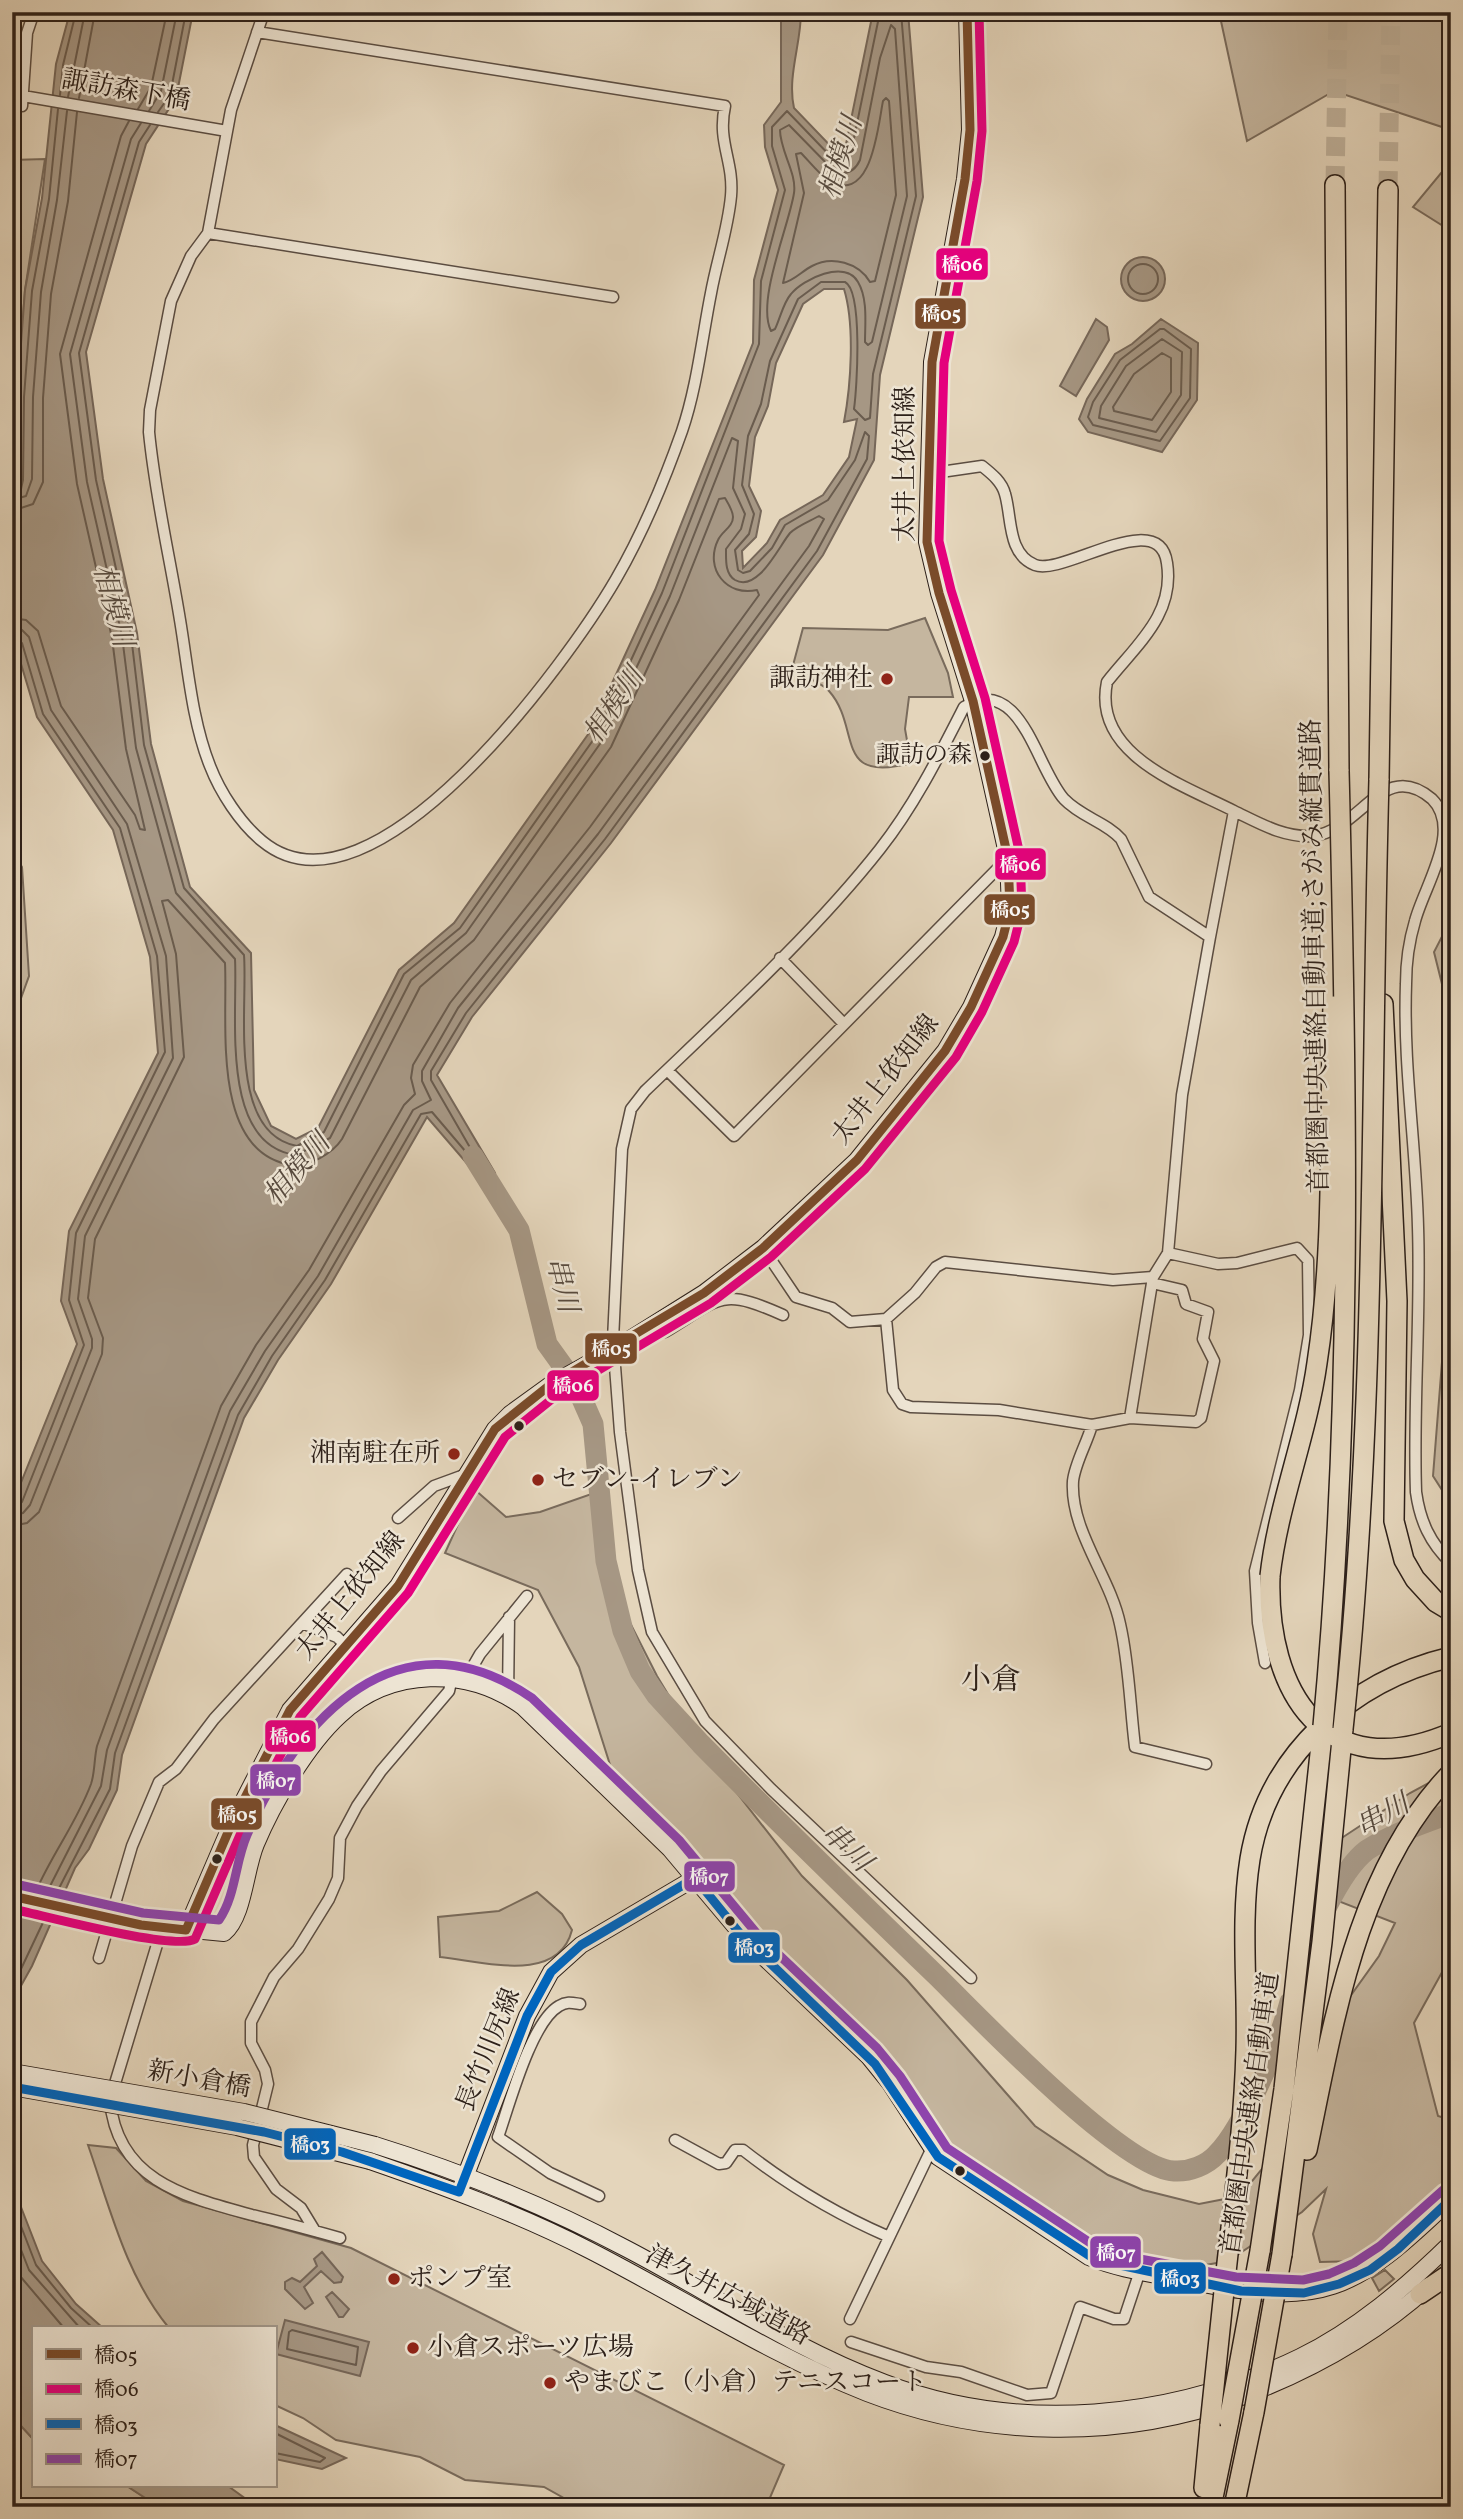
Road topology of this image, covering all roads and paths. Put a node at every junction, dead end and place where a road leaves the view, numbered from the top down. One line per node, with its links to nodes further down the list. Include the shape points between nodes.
1 (34, 12): 5 (street, 諏訪森下橋, via 27,33 25,100)
2 (264, 12): 4 (street)
3 (967, 12): 10 (main road, 太井上依知線, via 968,142 933,350)
4 (257, 32): 5 (street); 8 (street, via 725,106 720,127 732,177 730,206 682,430 625,563 576,642 486,754 412,817 335,858 288,856 247,826 208,763 194,702 149,432 171,301 191,256)
5 (221, 130): 8 (street)
6 (1335, 185): 12 (highway, 首都圏中央連絡自動車道;さがみ縦貫道路)
7 (1388, 190): 15 (highway, 首都圏中央連絡自動車道;さがみ縦貫道路, bridge)
8 (208, 233): 9 (street)
9 (613, 297)
10 (927, 474): 11 (main road, 太井上依知線, via 927,542 932,567); 13 (street, via 982,466 996,477 1005,492 1020,553 1034,565 1051,566 1129,540 1153,543 1166,554 1169,577 1162,610 1146,639 1107,682 1106,714 1135,757)
11 (973, 701): 14 (main road, 太井上依知線); 16 (street, via 989,698 1015,713 1063,798 1121,839 1149,897); 17 (street, via 964,706 924,782 881,847)
12 (1339, 771): 42 (highway, 首都圏中央連絡自動車道;さがみ縦貫道路, bridge, via 1346,1064 1345,1306); 44 (highway, bridge, via 1330,846 1334,981 1325,1287 1315,1378 1272,1557 1270,1620 1289,1686 1305,1711 1327,1732 1374,1750 1413,1747)
13 (1234, 811): 16 (street); 31 (street, via 1277,832 1313,836 1347,824 1383,790 1400,786 1424,793 1441,809 1446,841 1419,907 1405,982 1419,1264 1416,1492 1430,1539)
14 (1009, 858): 18 (street); 20 (main road, 太井上依知線, via 1010,909 1003,937 945,1051 857,1160)
15 (1376, 863): 34 (highway, bridge, via 1397,1323 1394,1521 1404,1560 1415,1579); 43 (highway, 首都圏中央連絡自動車道;さがみ縦貫道路, bridge, via 1367,1350 1359,1539)
16 (1210, 937): 21 (street, via 1182,1095)
17 (780, 958): 18 (street); 19 (street)
18 (844, 1024): 19 (street, via 734,1136)
19 (667, 1070): 26 (street, via 631,1109 622,1149)
20 (763, 1248): 24 (street, via 796,1297 832,1308 850,1322); 25 (main road, 太井上依知線)
21 (1168, 1253): 22 (street); 39 (street, via 1218,1264 1297,1248 1308,1260 1309,1335 1300,1390 1255,1571)
22 (1152, 1280): 24 (street, via 945,1262); 27 (street); 27 (street, via 1182,1290 1186,1304 1208,1312 1203,1339 1214,1361 1196,1422)
23 (783, 1315): 25 (street, via 737,1297 715,1302 665,1332)
24 (886, 1319): 28 (street, via 893,1390 902,1404 999,1410)
25 (648, 1328): 26 (main road, 太井上依知線)
26 (612, 1350): 29 (main road, 太井上依知線, via 510,1414); 52 (street, via 638,1570 652,1632 670,1666 705,1721 732,1749)
27 (1130, 1418): 28 (street)
28 (1092, 1425): 45 (street, via 1073,1478 1073,1496 1077,1518 1121,1625 1135,1747)
29 (464, 1475): 30 (street, via 434,1486); 37 (main road, 太井上依知線, via 398,1586)
30 (398, 1518)
31 (1451, 1563)
32 (347, 1574): 36 (street)
33 (527, 1596): 35 (street)
34 (1451, 1611)
35 (509, 1618): 40 (street); 41 (street)
36 (302, 1623): 37 (street); 51 (street, via 176,1769 159,1782 132,1846)
37 (345, 1645): 50 (main road, 太井上依知線, via 307,1688 277,1733)
38 (1451, 1657): 77 (highway, bridge, via 1379,1682 1336,1712 1300,1748 1266,1805 1252,1850 1246,1897 1244,2094)
39 (1265, 1663)
40 (459, 1679): 41 (main road); 50 (main road, via 395,1684 361,1699 339,1716 319,1738 269,1815 248,1865 234,1923 224,1933); 66 (street, via 357,1806 340,1838 338,1878 330,1899 274,1977 251,2022 251,2043 268,2084 254,2157 276,2189 301,2208)
41 (508, 1697): 47 (main road, via 579,1759)
42 (1323, 1726): 77 (highway, 首都圏中央連絡自動車道, bridge, via 1284,2089 1260,2251)
43 (1343, 1729): 70 (highway, 首都圏中央連絡自動車道, via 1322,1942)
44 (1451, 1733)
45 (1206, 1763)
46 (1451, 1773): 70 (highway, via 1396,1848 1366,1916)
47 (695, 1878): 54 (main road, 長竹川尻線, via 594,1937 560,1963 535,1999); 60 (main road, via 742,1936 869,2057)
48 (12, 1896): 49 (main road, bridge)
49 (162, 1928): 50 (main road); 58 (street)
50 (186, 1930)
51 (99, 1958)
52 (971, 1978)
53 (580, 2004): 54 (street, via 557,2006)
54 (516, 2064): 62 (main road, 長竹川尻線); 64 (street, via 498,2137 550,2173)
55 (12, 2071): 61 (main road, 新小倉橋, bridge, via 244,2112)
56 (12, 2087): 61 (main road, 新小倉橋, bridge)
57 (98, 2091): 58 (street)
58 (110, 2100): 66 (street, via 119,2139 156,2180 187,2197)
59 (675, 2140): 67 (street, via 719,2164 726,2163 735,2150 743,2150 834,2213)
60 (931, 2150): 67 (street); 72 (main road, via 1082,2253)
61 (372, 2153): 62 (main road, 津久井広域道路); 63 (main road, 津久井広域道路)
62 (465, 2175): 63 (main road, 長竹川尻線); 69 (main road, 津久井広域道路, via 583,2226 839,2365 915,2393 1017,2412 1121,2411 1234,2384 1300,2357 1346,2330 1390,2299)
63 (459, 2192): 74 (main road, 津久井広域道路, via 575,2243 844,2383 919,2410 997,2425 1105,2427 1158,2420 1220,2404 1320,2363)
64 (599, 2196)
65 (1451, 2199): 72 (main road, via 1379,2264 1339,2284 1304,2293 1265,2294)
66 (315, 2231): 68 (street)
67 (887, 2236): 75 (street)
68 (340, 2238)
69 (1451, 2243)
70 (1282, 2254): 79 (highway, 首都圏中央連絡自動車道, bridge)
71 (1451, 2265): 74 (main road, 津久井広域道路)
72 (1140, 2271): 76 (street, via 1124,2319 1080,2307 1051,2393 1027,2395)
73 (1451, 2273): 74 (highway)
74 (1420, 2294)
75 (850, 2319)
76 (851, 2342)
77 (1219, 2423): 78 (highway)
78 (1207, 2505)
79 (1234, 2507)

